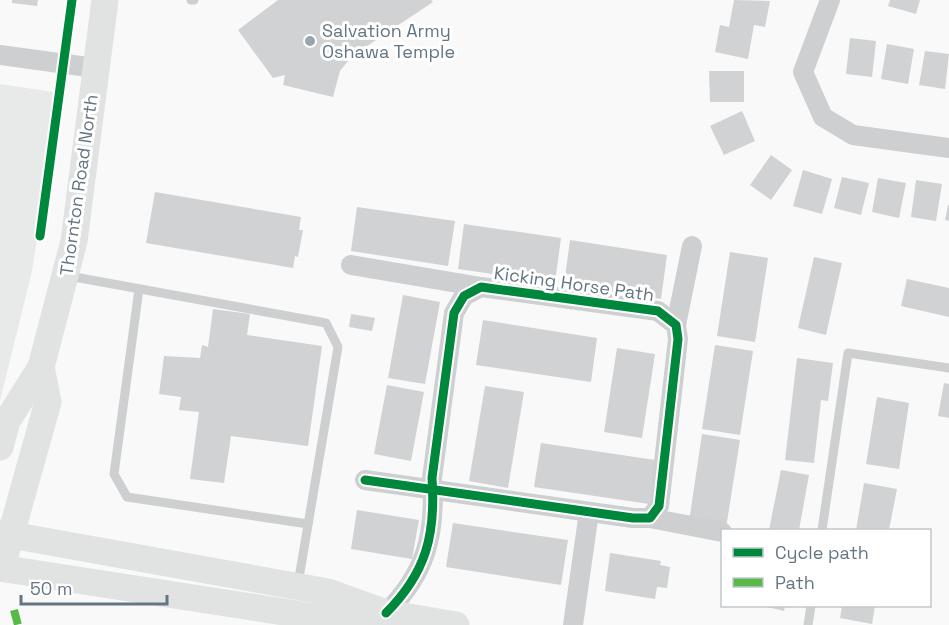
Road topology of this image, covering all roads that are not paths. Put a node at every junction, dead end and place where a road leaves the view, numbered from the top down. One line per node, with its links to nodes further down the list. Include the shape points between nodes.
1 (105, 0): 4 (main road, Thornton Road North)
2 (830, 0): 5 (street, via 803,72 823,117 853,135)
3 (0, 55): 4 (street)
4 (95, 68): 8 (main road, Thornton Road North)
5 (949, 148)
6 (692, 246): 11 (street, Kicking Horse Path)
7 (351, 265): 9 (street, Kicking Horse Path)
8 (67, 276): 10 (lane); 12 (main road, Thornton Road North)
9 (481, 287): 11 (street, Kicking Horse Path, via 658,311); 16 (street, Kicking Horse Path, via 464,297 454,313)
10 (139, 289): 19 (lane, via 114,474 128,496); 19 (lane, via 326,322 338,347)
11 (675, 326): 18 (street, Kicking Horse Path, via 678,339 659,506)
12 (41, 367): 14 (main road, Thornton Road North, via 7,421); 22 (main road, Thornton Road North, via 48,402)
13 (949, 368): 20 (lane, via 848,353)
14 (0, 447)
15 (365, 480): 16 (street)
16 (433, 490): 17 (street); 26 (street, Kicking Horse Path, via 432,519 421,568 408,592)
17 (589, 512): 18 (street); 28 (street)
18 (650, 518): 21 (street)
19 (308, 524): 24 (lane)
20 (822, 529)
21 (721, 532)
22 (6, 534): 23 (main road, Thornton Road North); 24 (main road)
23 (1, 570): 26 (main road, via 316,617)
24 (298, 586): 26 (main road, via 328,592)
25 (811, 607): 29 (lane)
26 (386, 613): 27 (main road)
27 (456, 625)
28 (573, 625)
29 (808, 625)

